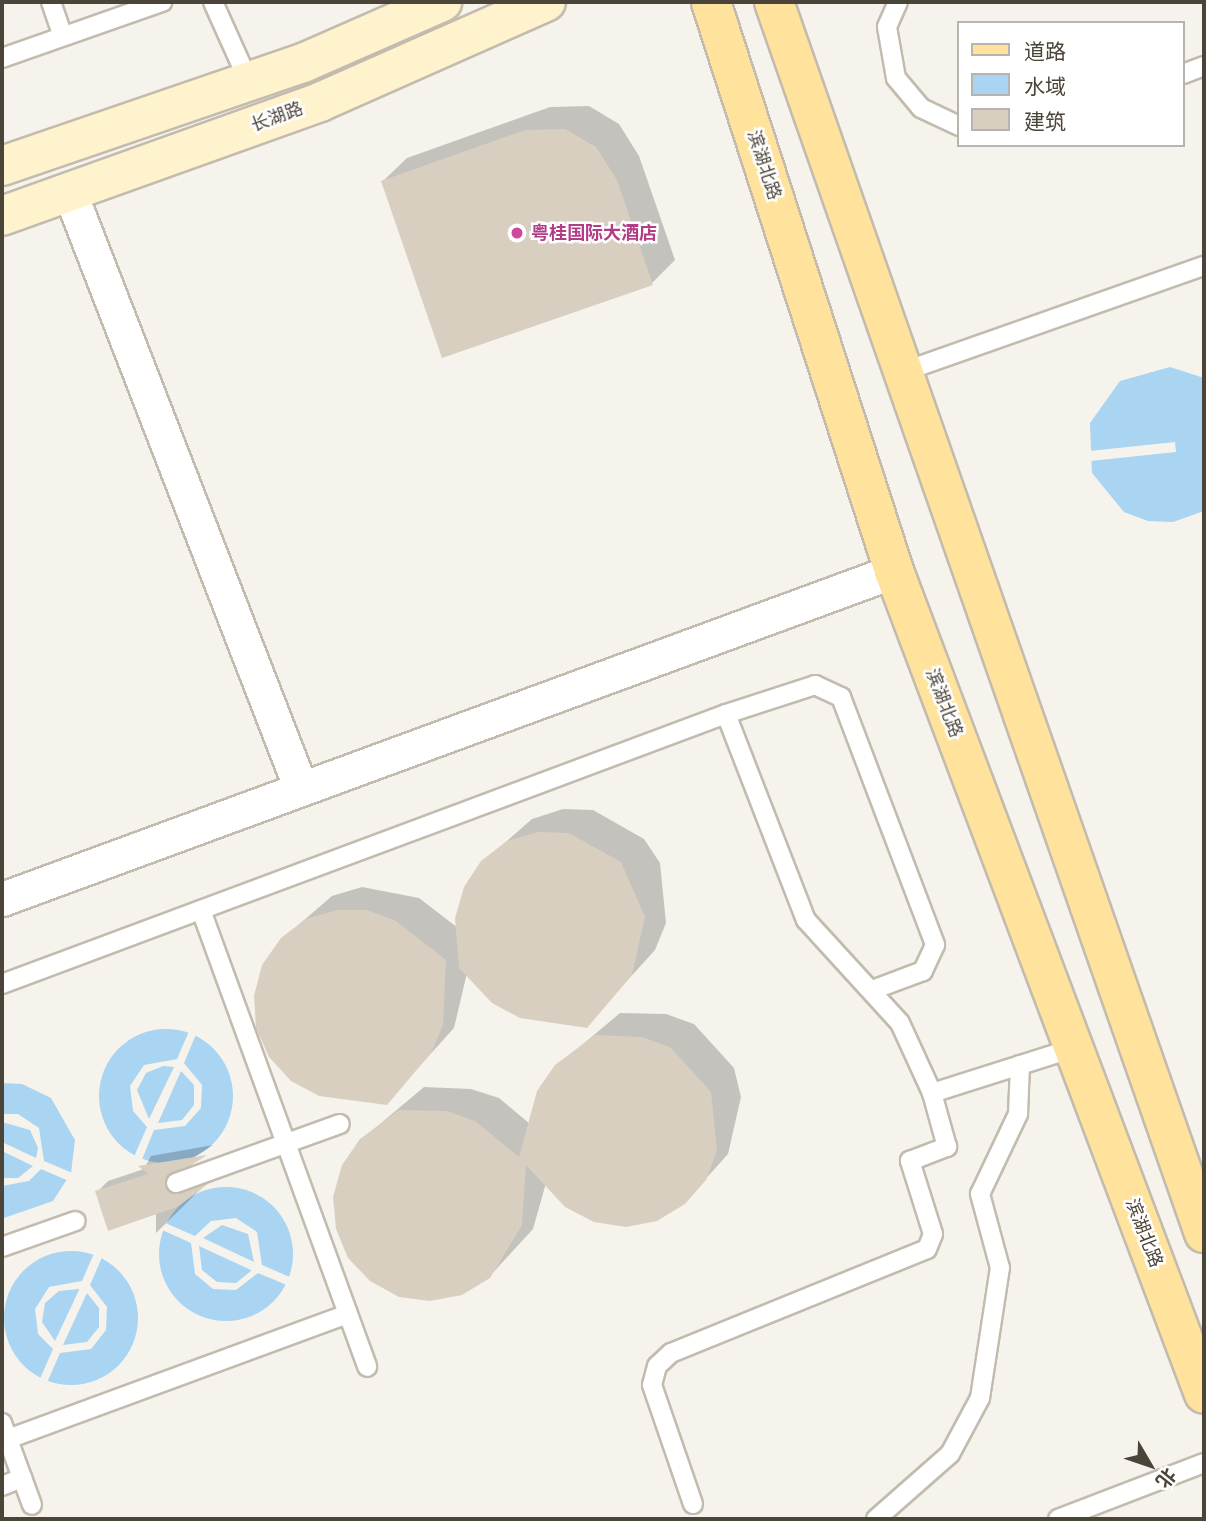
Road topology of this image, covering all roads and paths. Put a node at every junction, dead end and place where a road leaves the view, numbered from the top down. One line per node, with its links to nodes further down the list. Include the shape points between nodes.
1 (51, 2): 10 (lane)
2 (162, 2): 9 (lane)
3 (213, 2): 14 (lane)
4 (442, 2): 14 (main road)
5 (546, 2): 17 (main road, 长湖路, via 320,102)
6 (711, 2): 21 (main road, 滨湖北路)
7 (774, 2): 20 (main road)
8 (898, 2): 15 (lane, via 887,27 897,78 921,108)
9 (133, 6): 10 (lane)
10 (63, 36): 11 (lane)
11 (2, 58)
12 (1204, 66): 13 (lane)
13 (1185, 73)
14 (249, 82): 16 (main road)
15 (958, 126)
16 (2, 166)
17 (70, 193): 18 (main road, 长湖路); 23 (street)
18 (2, 216)
19 (1204, 266): 20 (lane)
20 (908, 370): 35 (main road)
21 (894, 571): 23 (street); 28 (main road, 滨湖北路)
22 (726, 714): 25 (lane); 27 (lane, via 806,920 827,950); 27 (lane, via 815,685 841,697 935,945 923,971)
23 (301, 789): 24 (street)
24 (2, 899)
25 (201, 910): 26 (lane); 32 (lane)
26 (2, 984)
27 (875, 989): 30 (lane, via 916,1050)
28 (1074, 1048): 29 (lane); 39 (main road, 滨湖北路)
29 (1020, 1065): 30 (lane); 46 (lane, via 1017,1114 980,1194 1000,1268 980,1398 950,1454)
30 (932, 1093): 44 (lane, via 947,1147 910,1160 933,1234 927,1249 671,1353 657,1366 652,1385)
31 (340, 1124): 32 (lane)
32 (286, 1143): 33 (lane); 37 (lane)
33 (176, 1183)
34 (76, 1222): 36 (lane)
35 (1204, 1233)
36 (2, 1247)
37 (348, 1314): 38 (lane); 40 (lane)
38 (367, 1367)
39 (1200, 1382)
40 (5, 1431): 42 (lane)
41 (1204, 1463): 47 (lane)
42 (22, 1478): 43 (lane); 45 (lane)
43 (2, 1486)
44 (693, 1504)
45 (32, 1505)
46 (876, 1519)
47 (1058, 1519)

